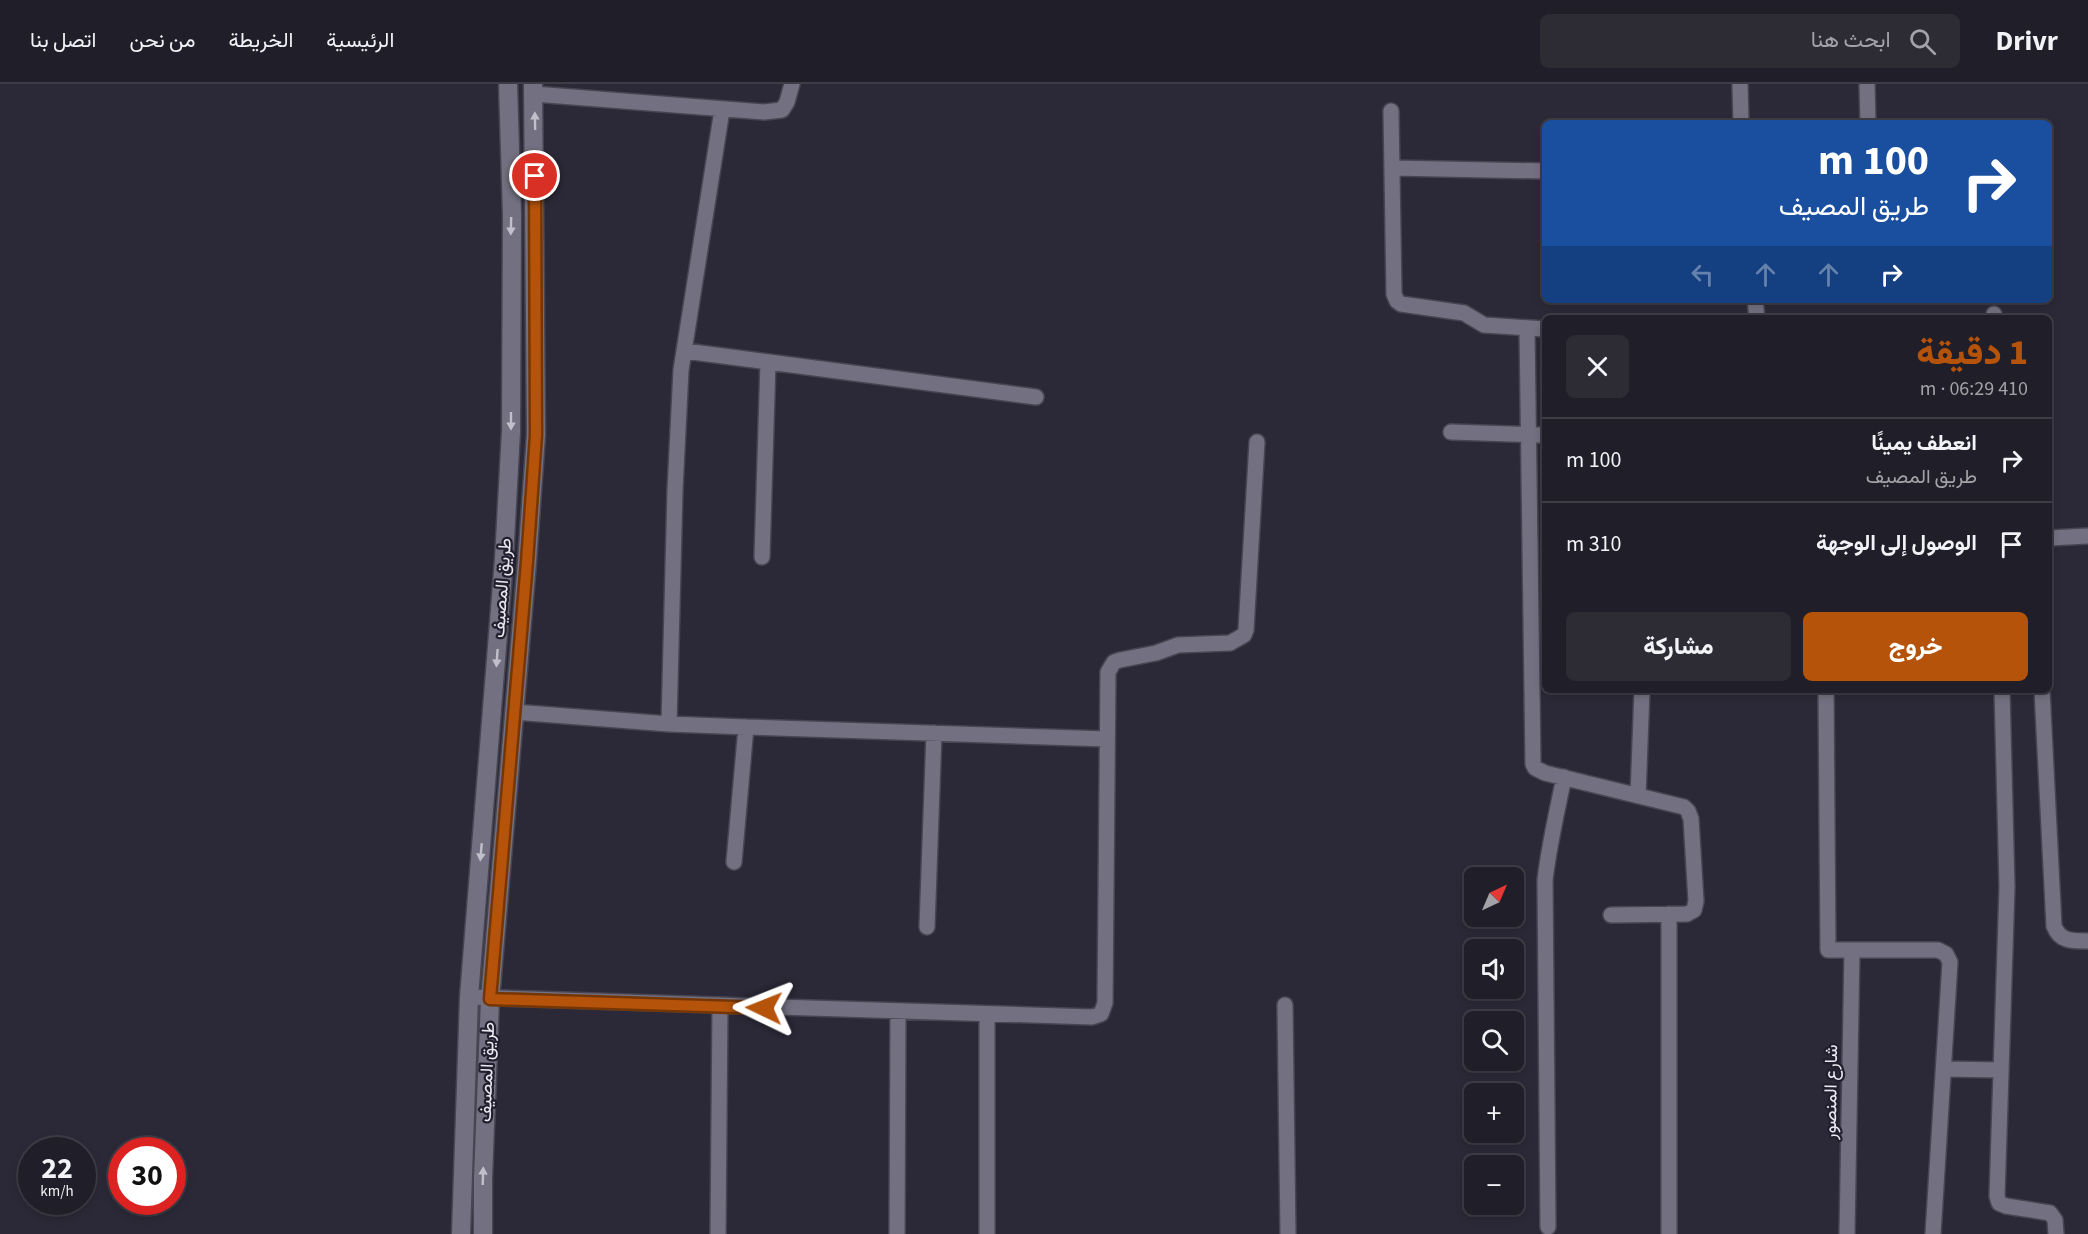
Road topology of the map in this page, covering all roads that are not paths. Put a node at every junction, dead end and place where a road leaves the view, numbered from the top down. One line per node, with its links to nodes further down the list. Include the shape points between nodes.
1 (508, 84): 41 (street, طريق المصيف, one-way to 41, via 511,431)
2 (792, 84): 6 (street, via 782,110)
3 (1740, 84): 8 (street)
4 (1867, 84): 9 (street)
5 (534, 89): 6 (street); 28 (street, طريق المصيف, one-way to 5, via 536,435)
6 (722, 110): 14 (street)
7 (1390, 111): 10 (street)
8 (1741, 120)
9 (1868, 120)
10 (1392, 168): 11 (street); 12 (street, via 1396,301 1464,313 1484,325)
11 (1542, 171)
12 (1527, 328): 13 (street); 18 (street)
13 (1542, 328)
14 (684, 351): 15 (street); 29 (street, via 675,490)
15 (768, 362): 16 (street); 23 (street)
16 (1036, 397)
17 (1451, 432): 18 (street)
18 (1529, 434): 19 (street); 33 (street, via 1533,764 1539,771)
19 (1542, 435)
20 (1257, 442): 32 (street, via 1244,635 1230,643 1178,645 1114,662 1108,672)
21 (2088, 536): 22 (street)
22 (2052, 538)
23 (762, 557)
24 (1642, 693): 34 (street)
25 (1826, 693): 40 (street, via 1828,950)
26 (2002, 693): 48 (street, via 2007,887)
27 (2042, 693): 39 (street, via 2054,926 2063,938)
28 (514, 711): 29 (street); 42 (street, طريق المصيف)
29 (669, 724): 30 (street)
30 (746, 728): 31 (street); 35 (street)
31 (934, 733): 32 (street); 38 (street)
32 (1107, 739): 46 (street, via 1104,1009 1092,1017)
33 (1564, 777): 34 (street); 49 (street, via 1545,880)
34 (1638, 796): 36 (street, via 1684,807 1690,814 1696,906 1687,914)
35 (734, 862)
36 (1670, 914): 37 (street); 56 (street)
37 (1611, 915)
38 (927, 927)
39 (2088, 941)
40 (1852, 950): 47 (street, via 1938,950 1946,954 1950,962); 57 (street, شارع المنصور)
41 (469, 997): 42 (street); 50 (street, طريق المصيف)
42 (490, 999): 44 (street); 51 (street, طريق المصيف, one-way to 42)
43 (1285, 1005): 55 (street)
44 (720, 1007): 45 (street); 52 (street)
45 (898, 1012): 46 (street); 53 (street)
46 (987, 1014): 54 (street)
47 (1944, 1069): 48 (street); 58 (street)
48 (2001, 1070): 59 (street, via 1998,1200 2006,1206 2050,1213)
49 (1548, 1227)
50 (461, 1234)
51 (483, 1234)
52 (718, 1234)
53 (897, 1234)
54 (987, 1234)
55 (1288, 1234)
56 (1669, 1234)
57 (1847, 1234)
58 (1933, 1234)
59 (2056, 1234)

